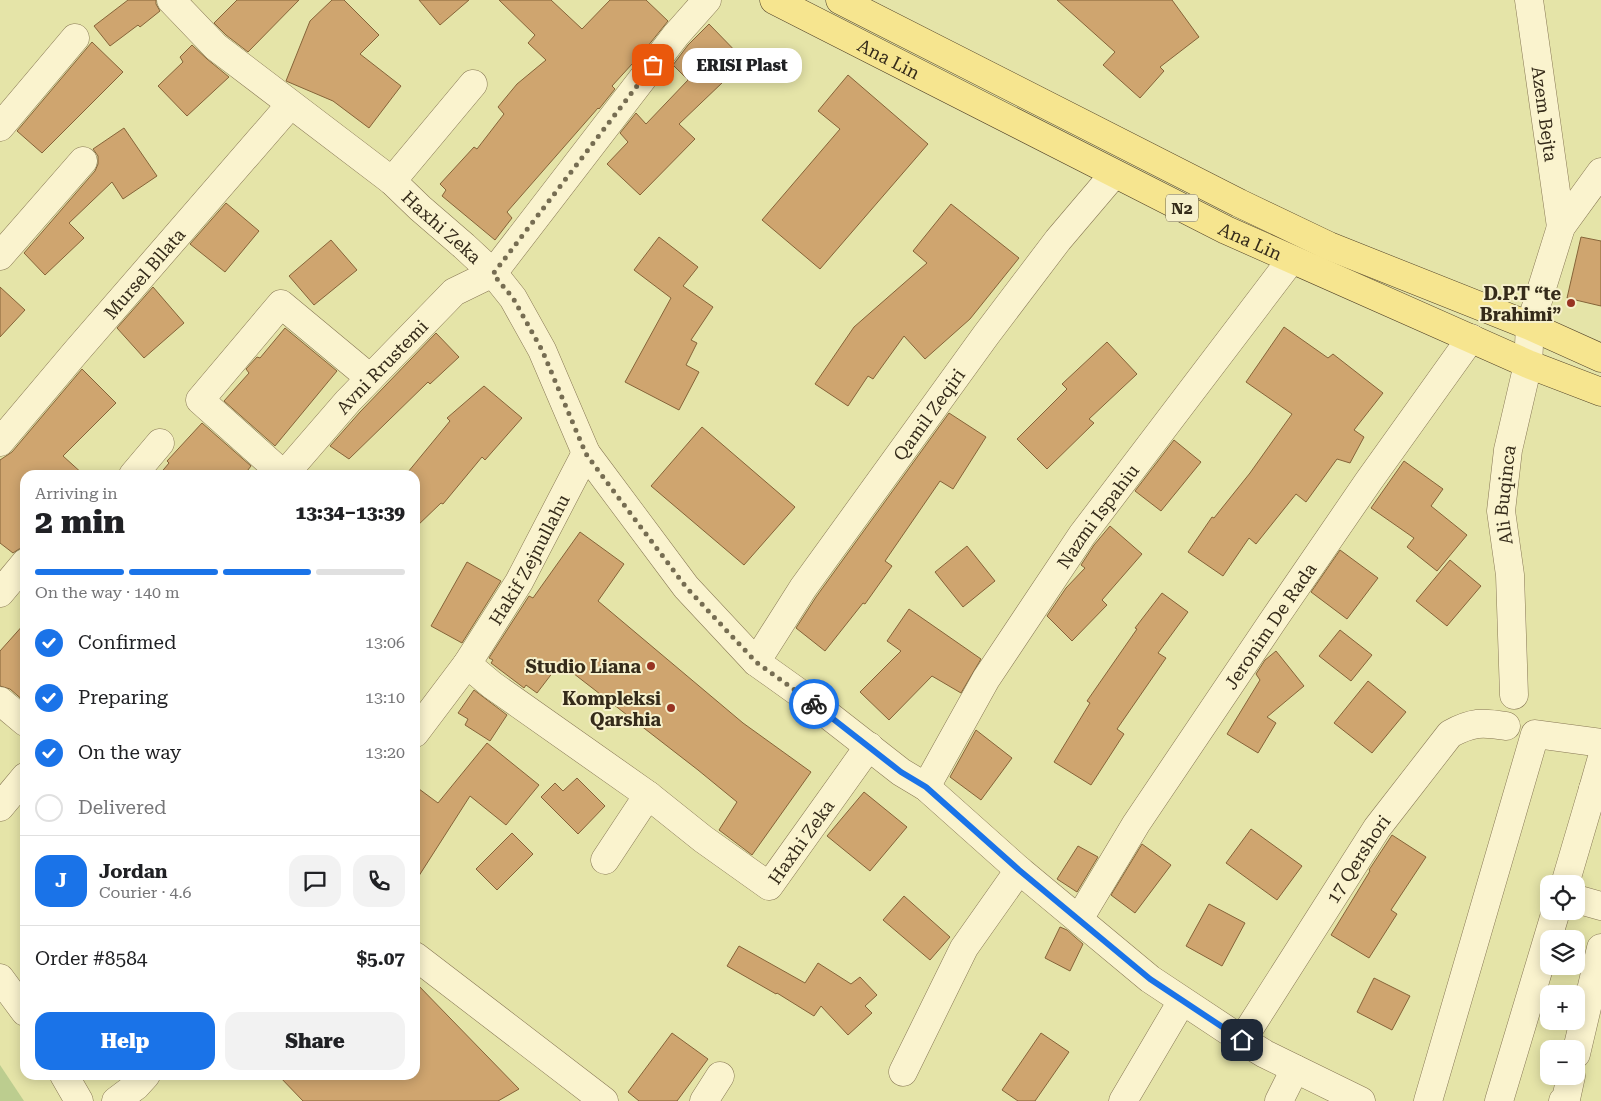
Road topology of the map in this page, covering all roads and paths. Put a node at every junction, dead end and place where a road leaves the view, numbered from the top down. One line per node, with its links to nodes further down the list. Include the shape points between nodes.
1 (171, 0): 8 (street, Haxhi Zeka, via 216,47)
2 (707, 0): 17 (street, via 676,35)
3 (774, 0): 12 (main road, Ana Lin / N2)
4 (840, 0): 18 (main road, Ana Lin / N2, via 1239,203 1347,253)
5 (1529, 0): 14 (street, Azem Bejta)
6 (75, 38): 9 (street)
7 (473, 84): 13 (street)
8 (290, 105): 13 (street, Haxhi Zeka); 24 (street, Mursel Bllata)
9 (0, 127)
10 (83, 161): 15 (street)
11 (1601, 172): 14 (street)
12 (1114, 174): 16 (main road, Ana Lin / N2); 32 (street, Qamil Zeqiri, via 1058,240 986,335 803,588)
13 (392, 181): 17 (street, Haxhi Zeka)
14 (1561, 227): 18 (street, Ali Buqinca)
15 (0, 256)
16 (1291, 260): 19 (main road, Ana Lin / N2); 43 (street, Nazmi Ispahiu, via 1082,535 986,679)
17 (493, 274): 22 (street, Avni Rrustemi, via 454,292); 26 (street, Haxhi Zeka, via 513,298 542,350)
18 (1530, 326): 20 (main road, Ana Lin / N2); 21 (street, Ali Buqinca)
19 (1471, 338): 21 (main road, Ana Lin / N2); 52 (street, Jeronim De Rada, via 1368,482 1136,824)
20 (1601, 358)
21 (1528, 364): 23 (main road, Ana Lin / N2); 34 (street, Ali Buqinca, via 1508,450 1501,511 1510,575)
22 (370, 378): 28 (street, via 282,304 200,400); 29 (street, Avni Rrustemi)
23 (1601, 392)
24 (0, 442)
25 (160, 443): 27 (street)
26 (586, 454): 32 (street, Haxhi Zeka, via 686,587); 33 (street, Hakif Zejnullahu, via 519,582)
27 (137, 470)
28 (278, 470)
29 (288, 470)
30 (20, 569): 31 (street)
31 (0, 593)
32 (756, 662): 40 (street, Haxhi Zeka)
33 (467, 664): 37 (street, Hakif Zejnullahu); 45 (street)
34 (1514, 695)
35 (0, 701): 36 (street)
36 (20, 718)
37 (420, 726)
38 (1506, 726): 59 (street, 17 Qershori, via 1489,723 1466,725 1450,734 1377,828)
39 (1601, 743): 74 (street, via 1535,734)
40 (869, 746): 43 (street, Haxhi Zeka); 45 (street, Haxhi Zeka, via 769,886)
41 (1601, 761): 44 (street)
42 (20, 783): 46 (street)
43 (926, 787): 48 (street, Haxhi Zeka)
44 (1597, 790): 49 (street)
45 (648, 795): 47 (street)
46 (0, 807)
47 (605, 860)
48 (1019, 870): 52 (street, Haxhi Zeka); 62 (street, via 964,948)
49 (1567, 875)
50 (1585, 902): 51 (street)
51 (1601, 906)
52 (1079, 919): 57 (street, Haxhi Zeka, via 1150,979)
53 (1553, 920): 75 (street)
54 (1601, 948): 60 (street)
55 (420, 960): 69 (street)
56 (0, 978): 58 (street)
57 (1182, 1001): 59 (street, Haxhi Zeka); 71 (street)
58 (20, 1005)
59 (1242, 1040): 61 (street, Haxhi Zeka)
60 (1579, 1040)
61 (1295, 1069): 72 (street); 73 (street, Haxhi Zeka)
62 (903, 1072)
63 (720, 1076): 70 (street)
64 (67, 1080): 67 (street)
65 (141, 1080): 68 (street)
66 (1569, 1085): 76 (street)
67 (79, 1101)
68 (116, 1101)
69 (604, 1101)
70 (704, 1101)
71 (1123, 1101)
72 (1278, 1101)
73 (1361, 1101)
74 (1428, 1101)
75 (1499, 1101)
76 (1563, 1101)

